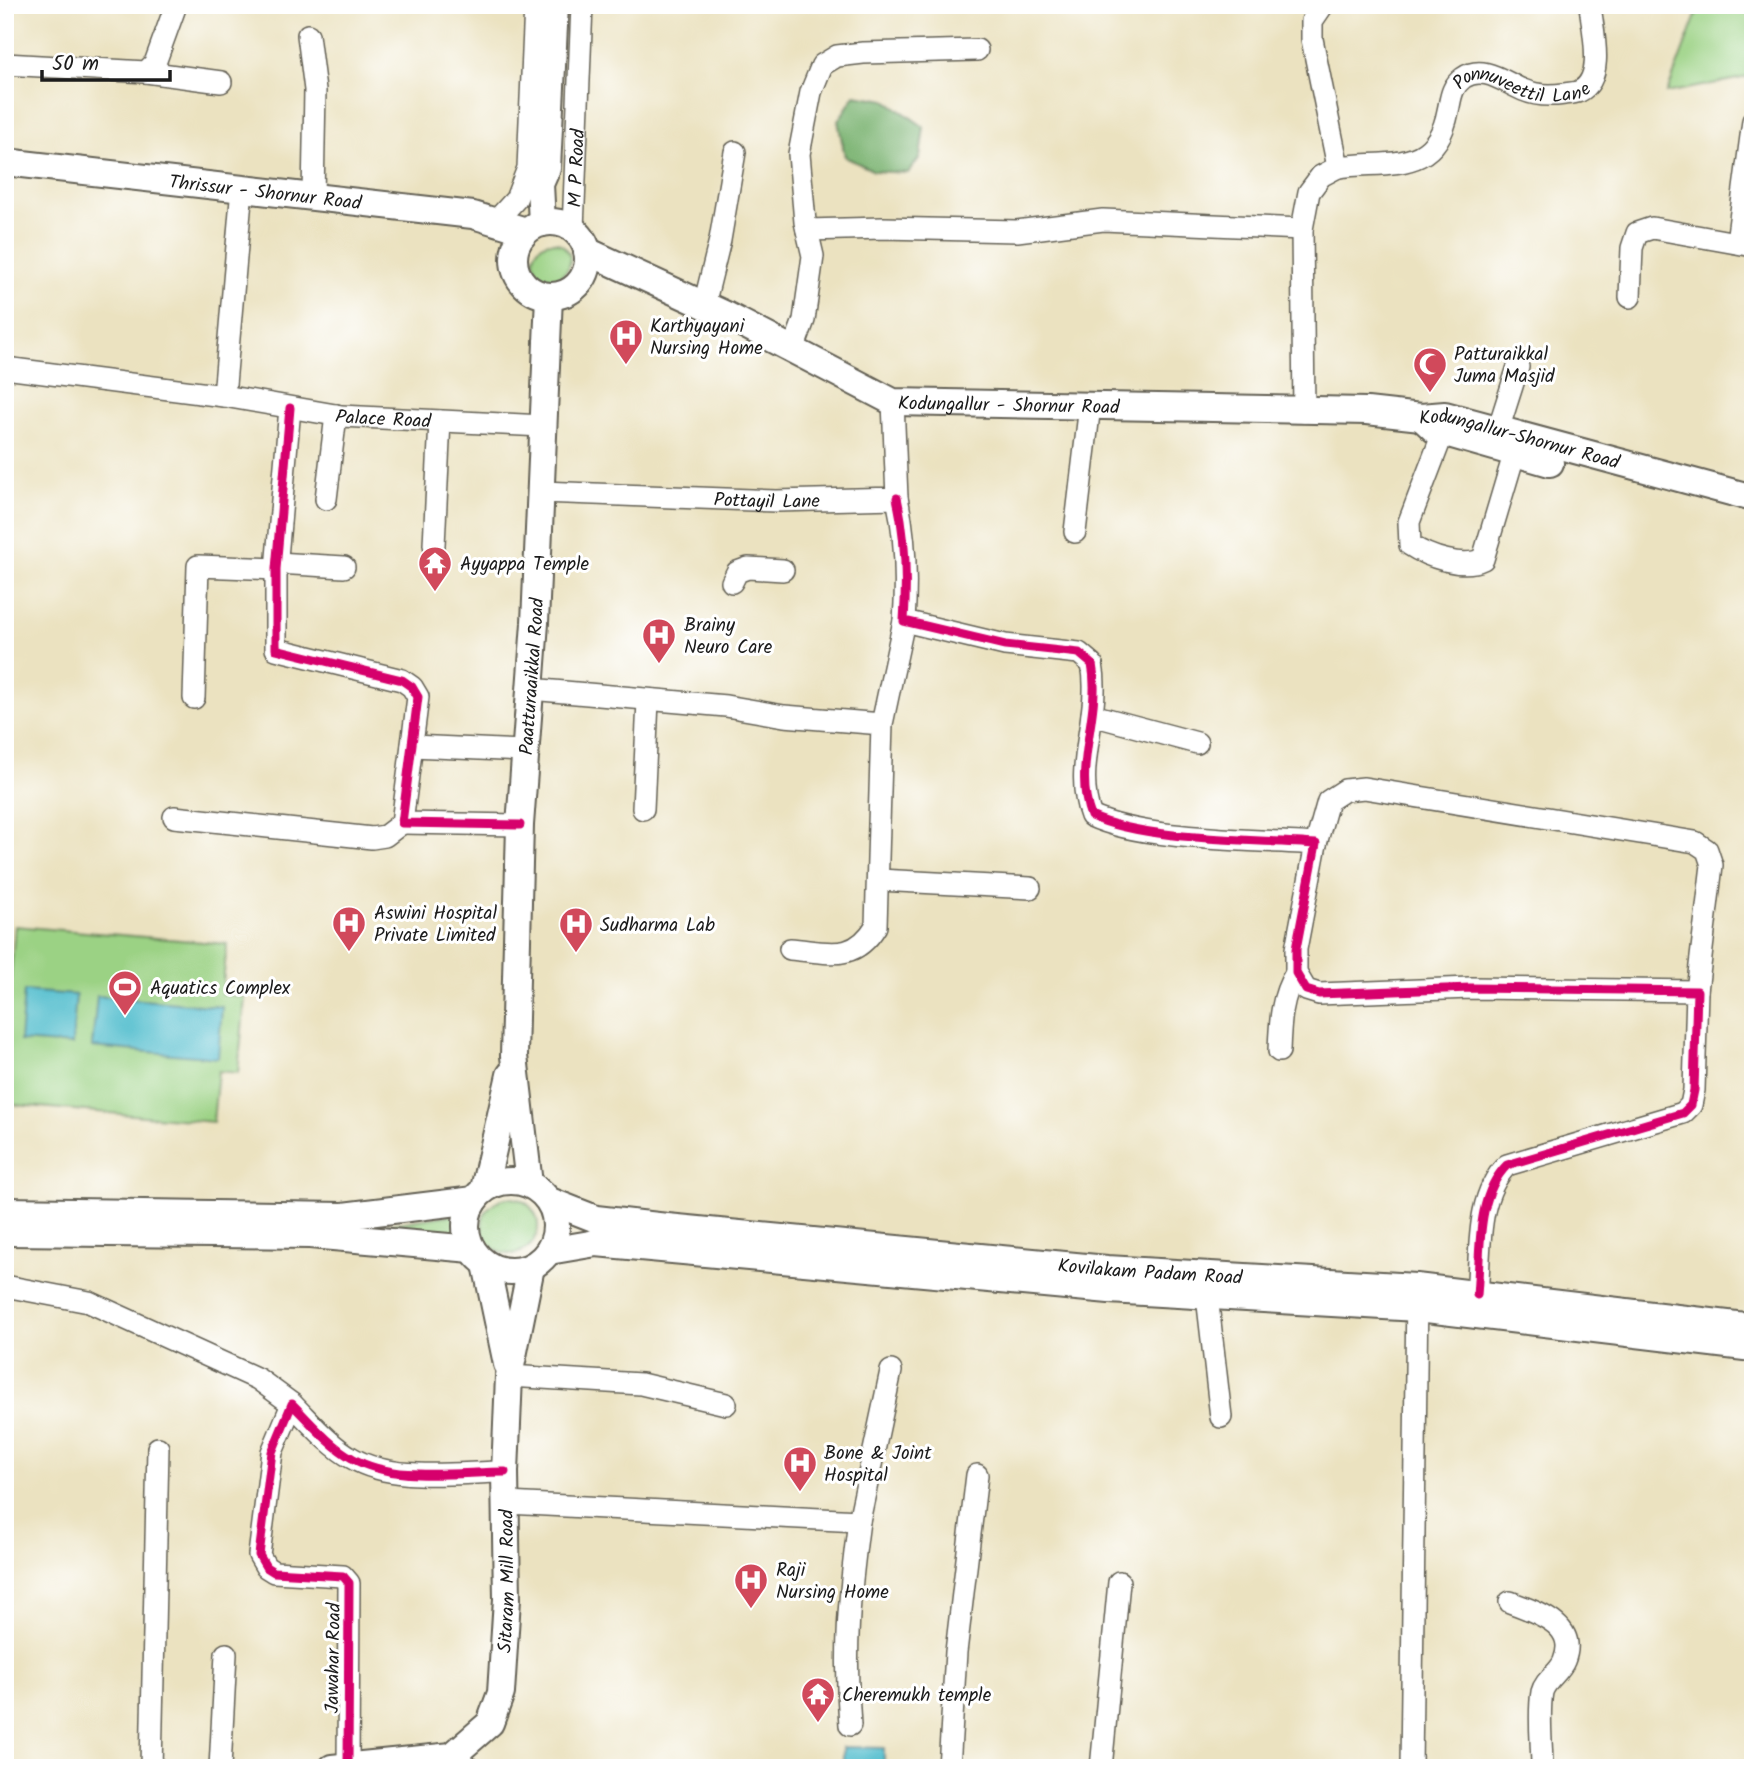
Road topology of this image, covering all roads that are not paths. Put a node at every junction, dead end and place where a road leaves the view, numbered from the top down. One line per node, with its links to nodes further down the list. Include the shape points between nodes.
1 (176, 5): 10 (street, via 155,63)
2 (536, 5): 18 (street, via 528,168 516,199)
3 (555, 5): 19 (main road, via 547,168 540,184)
4 (582, 5): 19 (street, M P Road, via 577,107)
5 (1323, 5): 15 (street, via 1312,21 1312,39)
6 (1590, 5): 15 (street, Ponnuveettil Lane, via 1595,67 1591,81 1580,92 1546,96 1482,73 1465,77 1452,90 1435,148 1399,162)
7 (308, 35): 17 (street, via 315,90)
8 (977, 50): 21 (street, via 863,53 836,56 822,65 811,92 799,154)
9 (5, 64): 10 (street)
10 (146, 72): 11 (street)
11 (221, 82)
12 (1753, 121): 22 (street)
13 (736, 152): 26 (street)
14 (5, 162): 16 (main road, Thrissur - Shornur Road)
15 (1338, 167): 20 (street, via 1321,176 1309,192)
16 (242, 188): 17 (main road, Thrissur - Shornur Road); 30 (street)
17 (313, 196): 18 (main road, Thrissur - Shornur Road, via 473,215)
18 (494, 223): 19 (main road, Thrissur - Shornur Road)
19 (550, 227): 23 (main road, via 582,239); 24 (main road, via 516,252 516,270 525,284)
20 (1302, 229): 21 (street, via 1103,220 1017,231); 34 (street)
21 (807, 230): 27 (street, via 813,256 804,320)
22 (1745, 244): 25 (street, via 1652,228 1637,233)
23 (587, 251): 24 (main road, via 583,278 575,288); 26 (main road, Kodungallur - Shornur Road)
24 (549, 296): 38 (main road, Paatturaaikkal Road)
25 (1630, 297)
26 (704, 304): 27 (main road, Kodungallur - Shornur Road)
27 (793, 349): 31 (main road, Kodungallur - Shornur Road)
28 (1518, 367): 39 (street)
29 (5, 368): 30 (street, Palace Road)
30 (224, 396): 33 (street, Palace Road)
31 (893, 402): 32 (main road, Kodungallur - Shornur Road); 43 (street)
32 (1090, 405): 34 (main road, Kodungallur - Shornur Road); 47 (street)
33 (290, 408): 35 (street, Palace Road); 49 (street)
34 (1304, 412): 36 (main road, Kodungallur - Shornur Road, via 1367,411)
35 (336, 415): 37 (street, Palace Road); 45 (street)
36 (1421, 417): 39 (main road, Kodungallur-Shornur Road, via 1445,415); 40 (main road, Kodungallur-Shornur Road)
37 (440, 421): 38 (street, Palace Road); 48 (street)
38 (543, 426): 42 (main road, Paatturaaikkal Road)
39 (1498, 430): 44 (main road, Kodungallur-Shornur Road)
40 (1443, 433): 41 (main road, Kodungallur-Shornur Road); 41 (street, via 1409,522 1410,545 1422,554 1472,565 1483,559)
41 (1514, 455): 46 (main road, Kodungallur-Shornur Road)
42 (541, 492): 43 (street, Pottayil Lane, via 776,501); 54 (main road, Paatturaaikkal Road)
43 (897, 498): 53 (street, via 905,531)
44 (1753, 498)
45 (326, 499)
46 (1753, 517)
47 (1074, 532)
48 (434, 545)
49 (277, 566): 50 (street); 55 (street, via 198,566); 60 (street, via 276,649 402,680 412,687 418,697)
50 (344, 567)
51 (783, 570): 52 (street, via 748,568 737,572)
52 (732, 582)
53 (904, 621): 57 (street, via 1005,645 1079,653 1093,664 1096,683); 58 (street)
54 (530, 689): 56 (street); 61 (main road, Paatturaaikkal Road)
55 (194, 698)
56 (648, 701): 58 (street); 62 (street)
57 (1091, 715): 59 (street); 66 (street, via 1083,797 1091,816 1153,831)
58 (882, 724): 67 (street)
59 (1197, 743)
60 (412, 746): 61 (street); 64 (street)
61 (525, 751): 65 (main road, Paatturaaikkal Road)
62 (643, 810)
63 (174, 817): 64 (street, via 372,838 385,836)
64 (402, 822): 65 (street)
65 (520, 825): 73 (main road, Paatturaaikkal Road)
66 (1316, 844): 70 (street, via 1296,949); 71 (street, via 1328,801 1345,790 1364,788 1695,842 1707,850 1713,865)
67 (879, 880): 68 (street); 69 (street, via 876,926 855,951)
68 (1030, 888)
69 (790, 949)
70 (1296, 972): 71 (street, via 1306,990 1319,994 1470,988); 72 (street, via 1287,987)
71 (1697, 991): 85 (street, via 1691,1105 1683,1113 1507,1165 1493,1179 1486,1200)
72 (1279, 1051)
73 (514, 1056): 74 (main road); 75 (main road)
74 (529, 1184): 75 (main road, via 498,1182); 76 (main road)
75 (479, 1195): 79 (main road); 81 (main road, via 466,1224)
76 (550, 1201): 82 (main road, via 557,1226); 86 (main road, Kovilakam Padam Road, via 596,1219 667,1227)
77 (5, 1211): 78 (main road)
78 (109, 1223): 79 (main road); 80 (main road)
79 (292, 1225): 81 (main road, via 320,1235)
80 (5, 1232)
81 (479, 1256): 82 (main road, via 500,1270 516,1271); 90 (main road)
82 (540, 1259): 84 (main road, Kovilakam Padam Road, via 596,1243 999,1282); 90 (main road, Sitaram Mill Road)
83 (5, 1286): 91 (street, via 100,1307 258,1380)
84 (1207, 1296): 86 (main road, Kovilakam Padam Road); 93 (street)
85 (1477, 1296): 86 (main road, Kovilakam Padam Road); 87 (main road, Kovilakam Padam Road)
86 (1417, 1298): 88 (main road, Kovilakam Padam Road); 110 (street)
87 (1753, 1327)
88 (1753, 1348)
89 (891, 1371): 98 (street)
90 (509, 1376): 92 (street, via 641,1384); 95 (main road, Sitaram Mill Road)
91 (292, 1404): 95 (street, via 348,1457 368,1467 411,1473); 107 (street, Jawahar Road, via 272,1452 259,1555 274,1572 343,1576 349,1583)
92 (726, 1404)
93 (1221, 1417)
94 (158, 1448): 104 (street)
95 (505, 1472): 97 (main road, Sitaram Mill Road)
96 (977, 1475): 108 (street, via 956,1652)
97 (507, 1503): 98 (street); 103 (main road, Sitaram Mill Road, via 508,1599 500,1693 490,1723)
98 (859, 1521): 102 (street, via 847,1611)
99 (1119, 1582): 109 (street)
100 (1510, 1602): 111 (street, via 1546,1616 1563,1630 1566,1644 1565,1660 1543,1688)
101 (226, 1654): 105 (street)
102 (850, 1725)
103 (460, 1762): 107 (main road, Sitaram Mill Road)
104 (150, 1768)
105 (220, 1768)
106 (332, 1768): 107 (main road, Sitaram Mill Road)
107 (348, 1768)
108 (949, 1768)
109 (1101, 1768)
110 (1411, 1768)
111 (1542, 1768)

